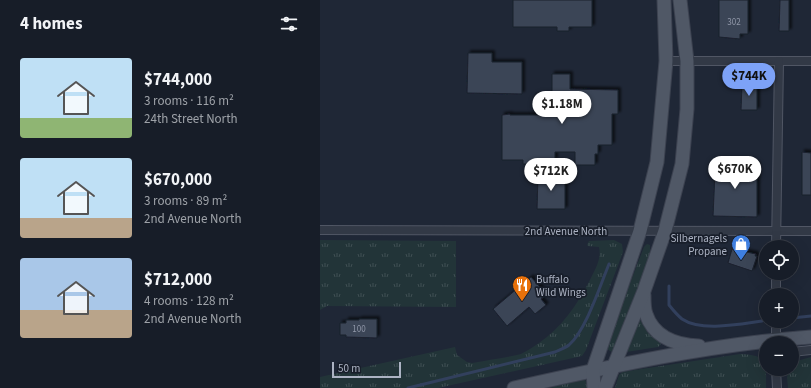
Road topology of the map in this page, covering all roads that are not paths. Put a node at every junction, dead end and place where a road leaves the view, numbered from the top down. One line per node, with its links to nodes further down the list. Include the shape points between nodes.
1 (664, 0): 3 (main road)
2 (680, 0): 4 (main road)
3 (666, 61): 4 (street); 8 (main road, via 657,162)
4 (687, 61): 5 (street); 9 (main road, via 687,109 682,164)
5 (779, 61): 6 (street); 10 (street)
6 (811, 61)
7 (320, 230): 8 (street, 2nd Avenue North)
8 (640, 231): 9 (street, 2nd Avenue North); 21 (main road)
9 (665, 231): 10 (street, 2nd Avenue North); 13 (main road)
10 (776, 231): 11 (street, 2nd Avenue North); 12 (street)
11 (811, 231)
12 (776, 240)
13 (644, 291): 17 (main road, via 645,313 651,326 659,333 673,342); 20 (main road)
14 (811, 337): 15 (main road)
15 (799, 338)
16 (759, 343): 17 (main road)
17 (715, 348): 20 (main road)
18 (811, 350): 19 (street)
19 (799, 351)
20 (615, 365): 21 (main road); 25 (main road)
21 (593, 370): 23 (main road); 24 (main road)
22 (776, 376): 26 (street)
23 (514, 388)
24 (594, 388)
25 (605, 388)
26 (777, 388)

